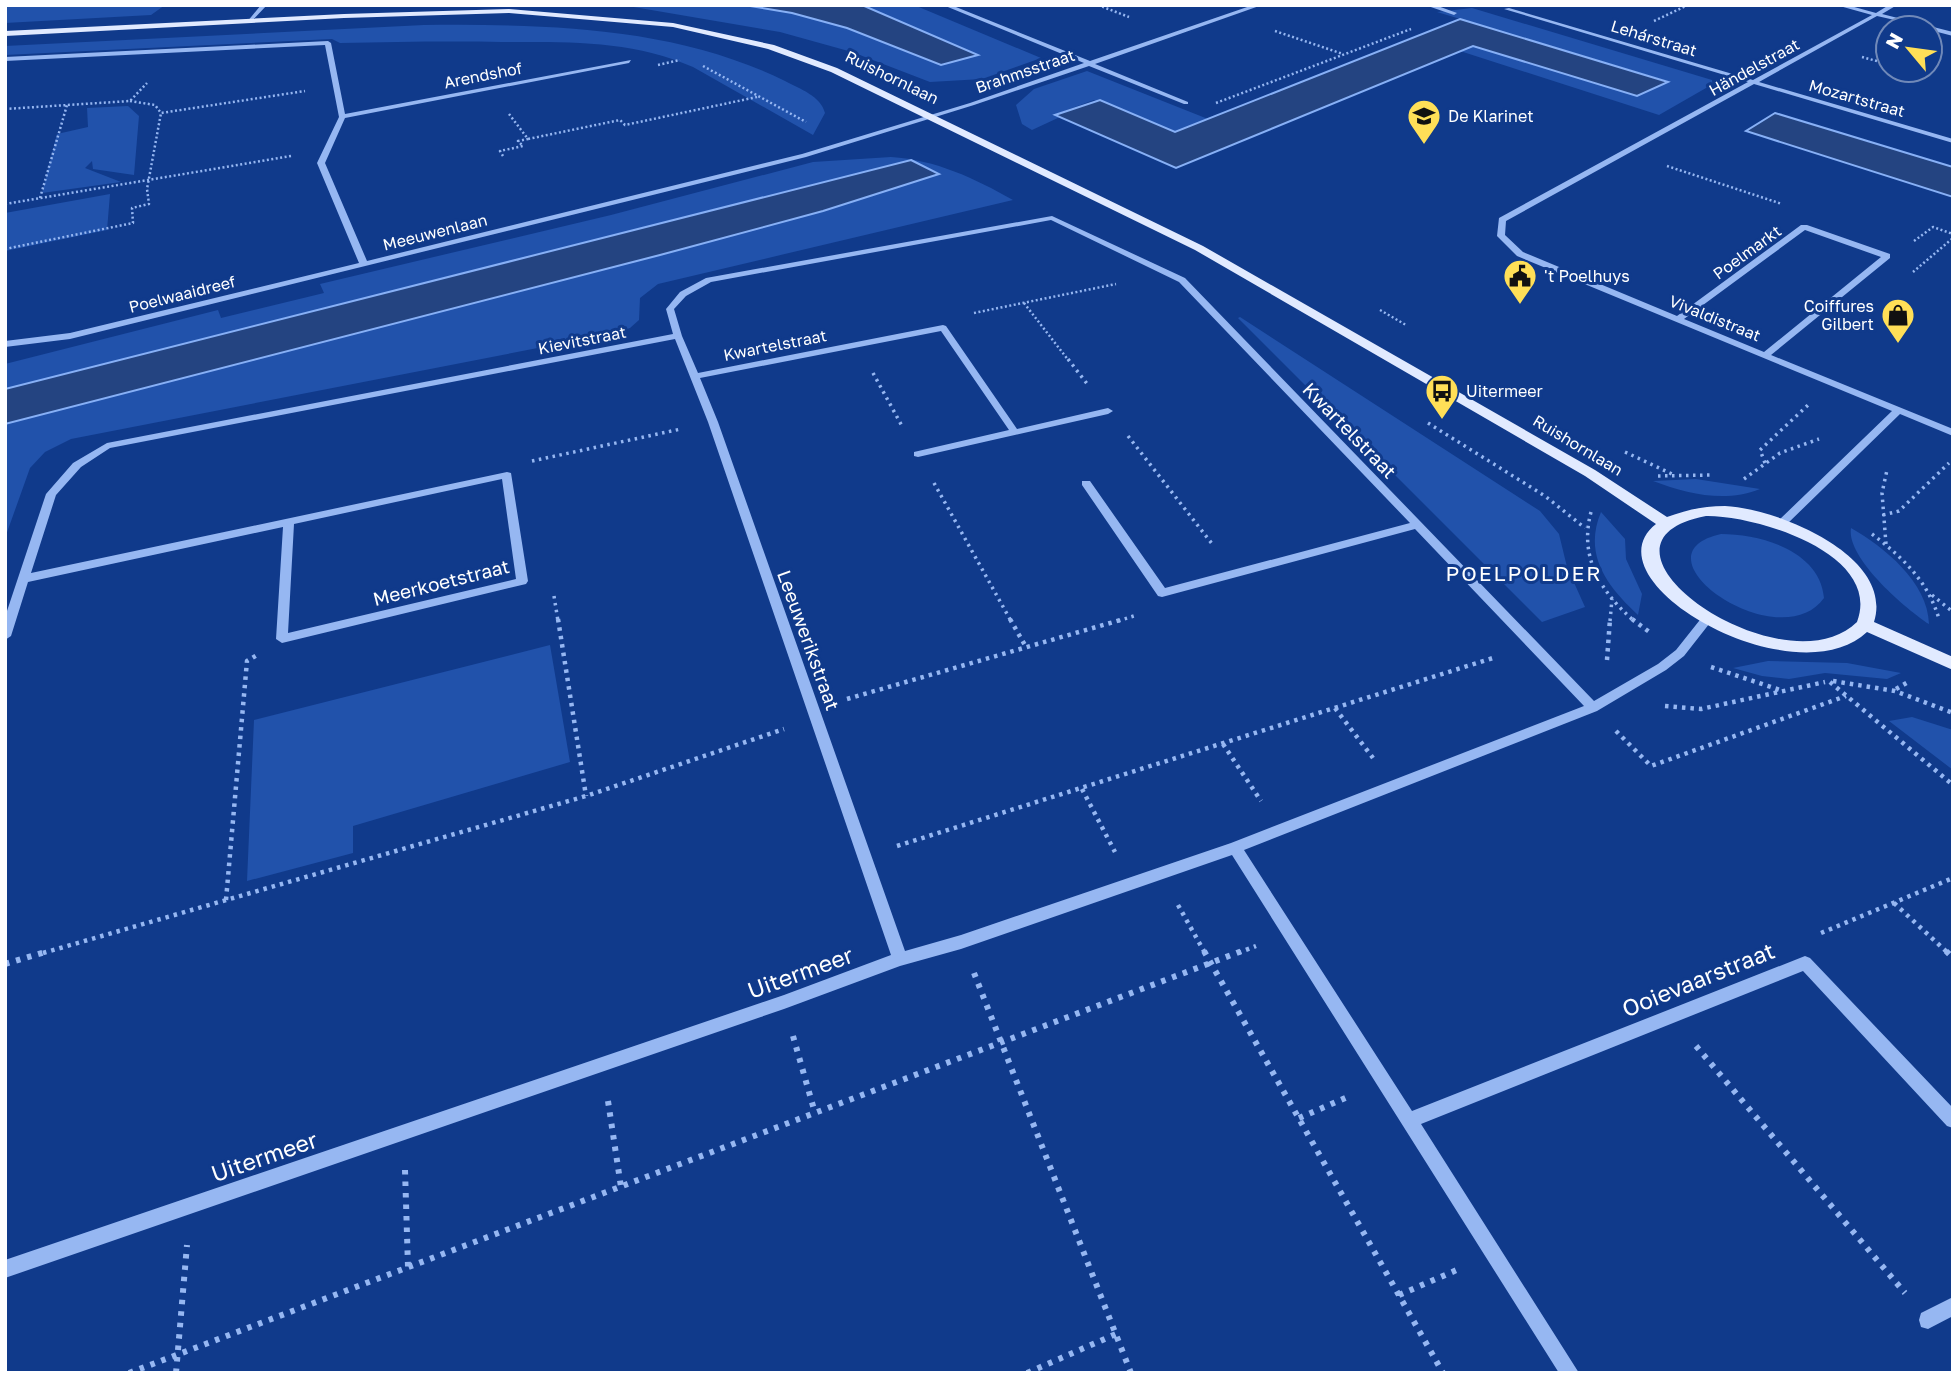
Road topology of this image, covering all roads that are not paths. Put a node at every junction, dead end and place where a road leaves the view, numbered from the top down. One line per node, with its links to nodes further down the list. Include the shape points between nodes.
1 (264, 5): 14 (street)
2 (946, 5): 18 (street)
3 (1226, 5): 9 (street)
4 (1258, 5): 9 (street, Brahmsstraat)
5 (1428, 5): 10 (street)
6 (1839, 5): 11 (street)
7 (1894, 5): 12 (street, Händelstraat)
8 (1507, 9): 19 (street, Lehárstraat)
9 (1242, 11): 18 (street, Brahmsstraat)
10 (1454, 13)
11 (1874, 14)
12 (1878, 14)
13 (1874, 16): 19 (street, Händelstraat)
14 (249, 21): 15 (main road, Ruishornlaan); 22 (main road, Ruishornlaan, via 509,11 673,25 771,47 834,71)
15 (5, 34)
16 (5, 59): 21 (street, via 328,43)
17 (629, 61): 21 (street, Arendshof)
18 (1089, 64): 20 (street, Brahmsstraat); 22 (street, Brahmsstraat)
19 (1754, 82): 23 (street, Mozartstraat); 24 (street, Händelstraat, via 1502,220 1501,236)
20 (1186, 103)
21 (342, 117): 25 (street, Meeuwenlaan, via 321,163)
22 (931, 118): 25 (street, Meeuwenlaan, via 804,156); 38 (main road, Ruishornlaan, via 1199,248 1590,472)
23 (1953, 141)
24 (1520, 254): 26 (street, Vivaldistraat)
25 (364, 264): 28 (street, Poelwaaidreef, via 70,336)
26 (1678, 319): 29 (street, Vivaldistraat); 29 (street, Poelmarkt, via 1804,227 1887,256)
27 (678, 336): 30 (street, Leeuwerikstraat); 40 (street, Kwartelstraat, via 670,309 683,294 709,280 1052,218 1182,280); 41 (street, Kievitstraat, via 107,446 77,465 51,494)
28 (5, 344)
29 (1765, 355): 32 (street, Vivaldistraat)
30 (695, 376): 33 (street, Kwartelstraat, via 943,328); 48 (street, Leeuwerikstraat)
31 (1108, 411): 33 (street)
32 (1898, 411): 34 (street, Vivaldistraat); 39 (street)
33 (1015, 432): 35 (street)
34 (1953, 433)
35 (918, 454)
36 (1086, 483): 40 (street, via 1162,593)
37 (289, 522): 37 (street, Meerkoetstraat, via 282,639 522,580 507,475); 41 (street)
38 (1665, 523): 39 (main road, via 1692,512 1715,510); 42 (main road, via 1651,541 1653,566 1673,593)
39 (1781, 524): 43 (main road, via 1821,544 1852,570 1869,604)
40 (1417, 525): 46 (street, Kwartelstraat, via 1530,646)
41 (23, 579): 44 (street)
42 (1707, 619): 43 (main road, via 1743,635 1801,647 1846,639); 46 (street, Uitermeer, via 1680,653)
43 (1864, 624): 45 (main road)
44 (5, 636)
45 (1953, 664)
46 (1598, 705): 47 (street, Uitermeer)
47 (1235, 848): 48 (street, Uitermeer); 50 (street)
48 (901, 959): 51 (street, Uitermeer)
49 (1953, 1120): 50 (street, Ooievaarstraat, via 1805,963)
50 (1409, 1121): 54 (street)
51 (5, 1269)
52 (1953, 1306): 53 (street)
53 (1928, 1321)
54 (1570, 1373)

